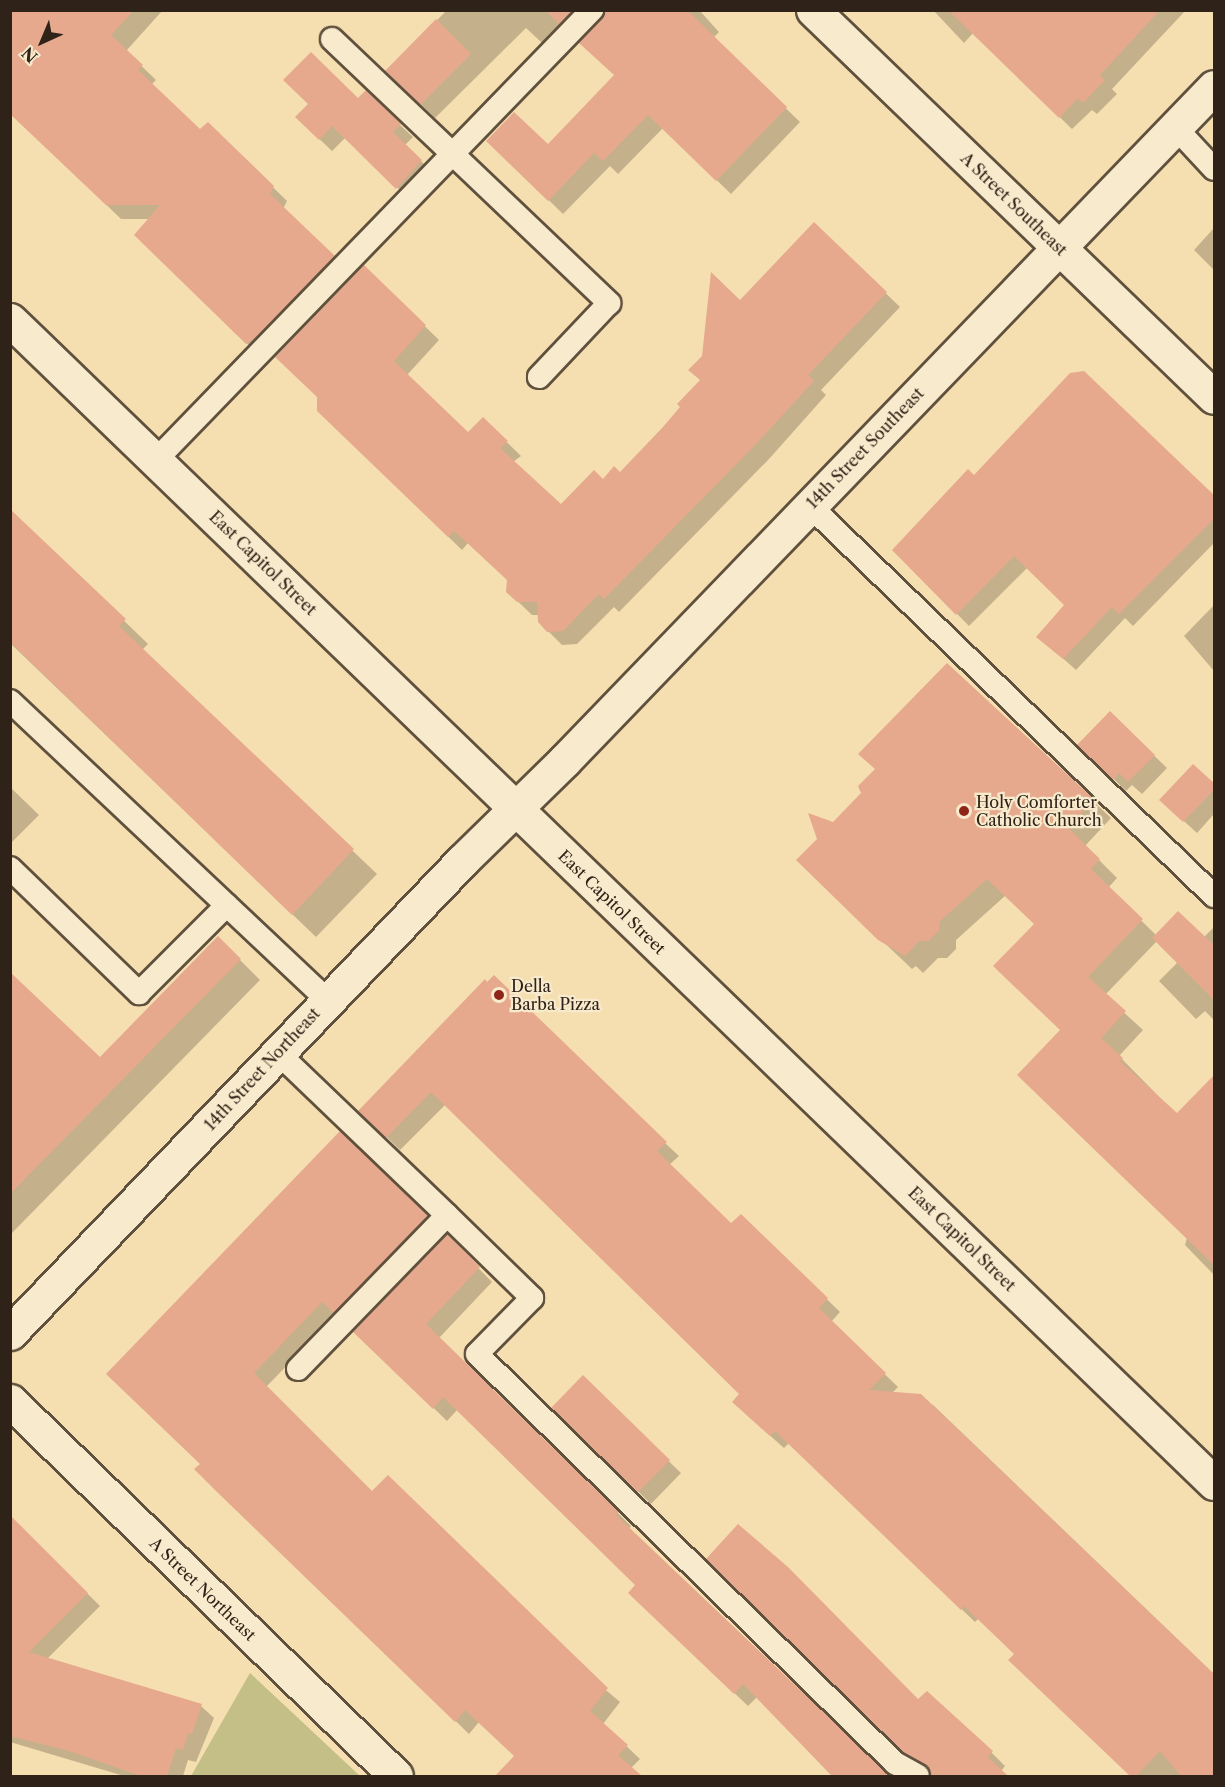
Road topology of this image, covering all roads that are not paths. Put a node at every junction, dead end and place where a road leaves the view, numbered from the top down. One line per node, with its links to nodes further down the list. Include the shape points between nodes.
1 (592, 10): 6 (lane)
2 (813, 10): 8 (street, A Street Southeast)
3 (332, 39): 6 (lane)
4 (1215, 87): 5 (street, 14th Street Southeast)
5 (1175, 128): 7 (lane); 8 (street, 14th Street Southeast)
6 (452, 153): 10 (lane, via 609,303); 12 (lane)
7 (1215, 169)
8 (1060, 248): 11 (street, A Street Southeast); 13 (street, 14th Street Southeast)
9 (10, 320): 12 (street, East Capitol Street)
10 (539, 378)
11 (1215, 397)
12 (156, 460): 15 (street, East Capitol Street)
13 (809, 505): 15 (street, 14th Street Southeast); 17 (lane)
14 (10, 701): 18 (lane)
15 (516, 809): 19 (street, 14th Street Northeast); 25 (street, East Capitol Street)
16 (10, 868): 18 (lane, via 139,993)
17 (1215, 896)
18 (227, 905): 19 (lane)
19 (327, 1000): 20 (street, 14th Street Northeast)
20 (278, 1053): 21 (lane); 22 (street, 14th Street Northeast)
21 (447, 1215): 23 (lane); 27 (lane, via 532,1298 477,1354 895,1763)
22 (10, 1333)
23 (298, 1369)
24 (10, 1401): 26 (street, A Street Northeast)
25 (1215, 1483)
26 (396, 1776)
27 (918, 1776)

